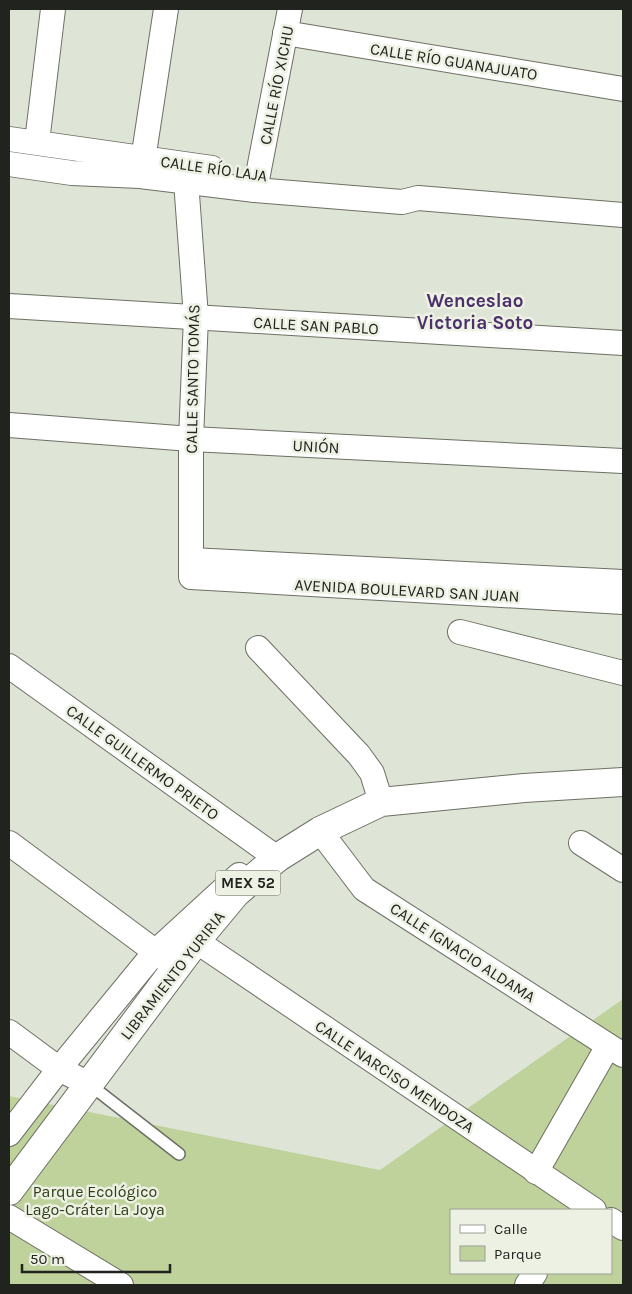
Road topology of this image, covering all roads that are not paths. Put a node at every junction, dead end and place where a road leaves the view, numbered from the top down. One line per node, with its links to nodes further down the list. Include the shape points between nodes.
1 (53, 9): 7 (street)
2 (166, 9): 9 (street)
3 (290, 9): 4 (street, CALLE RÍO XICHU)
4 (285, 33): 5 (street, CALLE RÍO GUANAJUATO); 11 (street, CALLE RÍO XICHU)
5 (623, 89)
6 (9, 139): 7 (street, CALLE RÍO LAJA)
7 (37, 142): 9 (street, CALLE RÍO LAJA)
8 (9, 164): 9 (street, CALLE RÍO LAJA, via 72,172)
9 (142, 167): 10 (street, CALLE RÍO LAJA); 11 (street, CALLE RÍO LAJA)
10 (186, 182): 11 (street, CALLE RÍO LAJA); 14 (street, CALLE SANTO TOMÁS)
11 (257, 182): 12 (street, CALLE RÍO LAJA, via 400,189 418,198)
12 (623, 215)
13 (9, 306): 14 (street, CALLE SAN PABLO)
14 (196, 317): 15 (street, CALLE SAN PABLO); 17 (street, CALLE SANTO TOMÁS)
15 (623, 343)
16 (9, 425): 17 (street, UNIÓN)
17 (191, 439): 18 (street, UNIÓN); 19 (street, CALLE SANTO TOMÁS)
18 (623, 461)
19 (191, 568): 20 (street, AVENIDA BOULEVARD SAN JUAN); 21 (street, AVENIDA BOULEVARD SAN JUAN)
20 (623, 582)
21 (623, 602)
22 (460, 632): 25 (street)
23 (258, 648): 27 (street, via 359,755 372,773)
24 (9, 666): 31 (street, CALLE GUILLERMO PRIETO)
25 (623, 673)
26 (620, 784): 27 (main road, LIBRAMIENTO YURIRIA / MEX 52, via 524,788)
27 (380, 802): 28 (main road, LIBRAMIENTO YURIRIA / MEX 52)
28 (320, 831): 31 (main road, LIBRAMIENTO YURIRIA / MEX 52); 36 (street, CALLE IGNACIO ALDAMA, via 364,889)
29 (9, 843): 34 (street)
30 (581, 843): 32 (street)
31 (272, 854): 33 (main road, LIBRAMIENTO YURIRIA / MEX 52); 34 (street)
32 (623, 870)
33 (196, 941): 34 (main road, LIBRAMIENTO YURIRIA / MEX 52); 42 (street, CALLE NARCISO MENDOZA)
34 (165, 960): 37 (street); 38 (main road, LIBRAMIENTO YURIRIA / MEX 52)
35 (9, 1032): 37 (street)
36 (616, 1050): 42 (street)
37 (59, 1069): 38 (street); 39 (street)
38 (89, 1084): 40 (lane); 41 (main road, LIBRAMIENTO YURIRIA / MEX 52)
39 (9, 1134)
40 (179, 1154)
41 (18, 1169): 43 (main road, LIBRAMIENTO YURIRIA / MEX 52)
42 (536, 1172): 44 (street, CALLE NARCISO MENDOZA)
43 (9, 1190)
44 (583, 1207)
45 (9, 1216): 49 (street)
46 (612, 1221): 47 (street)
47 (623, 1228)
48 (534, 1274): 50 (street)
49 (122, 1285)
50 (527, 1285)

